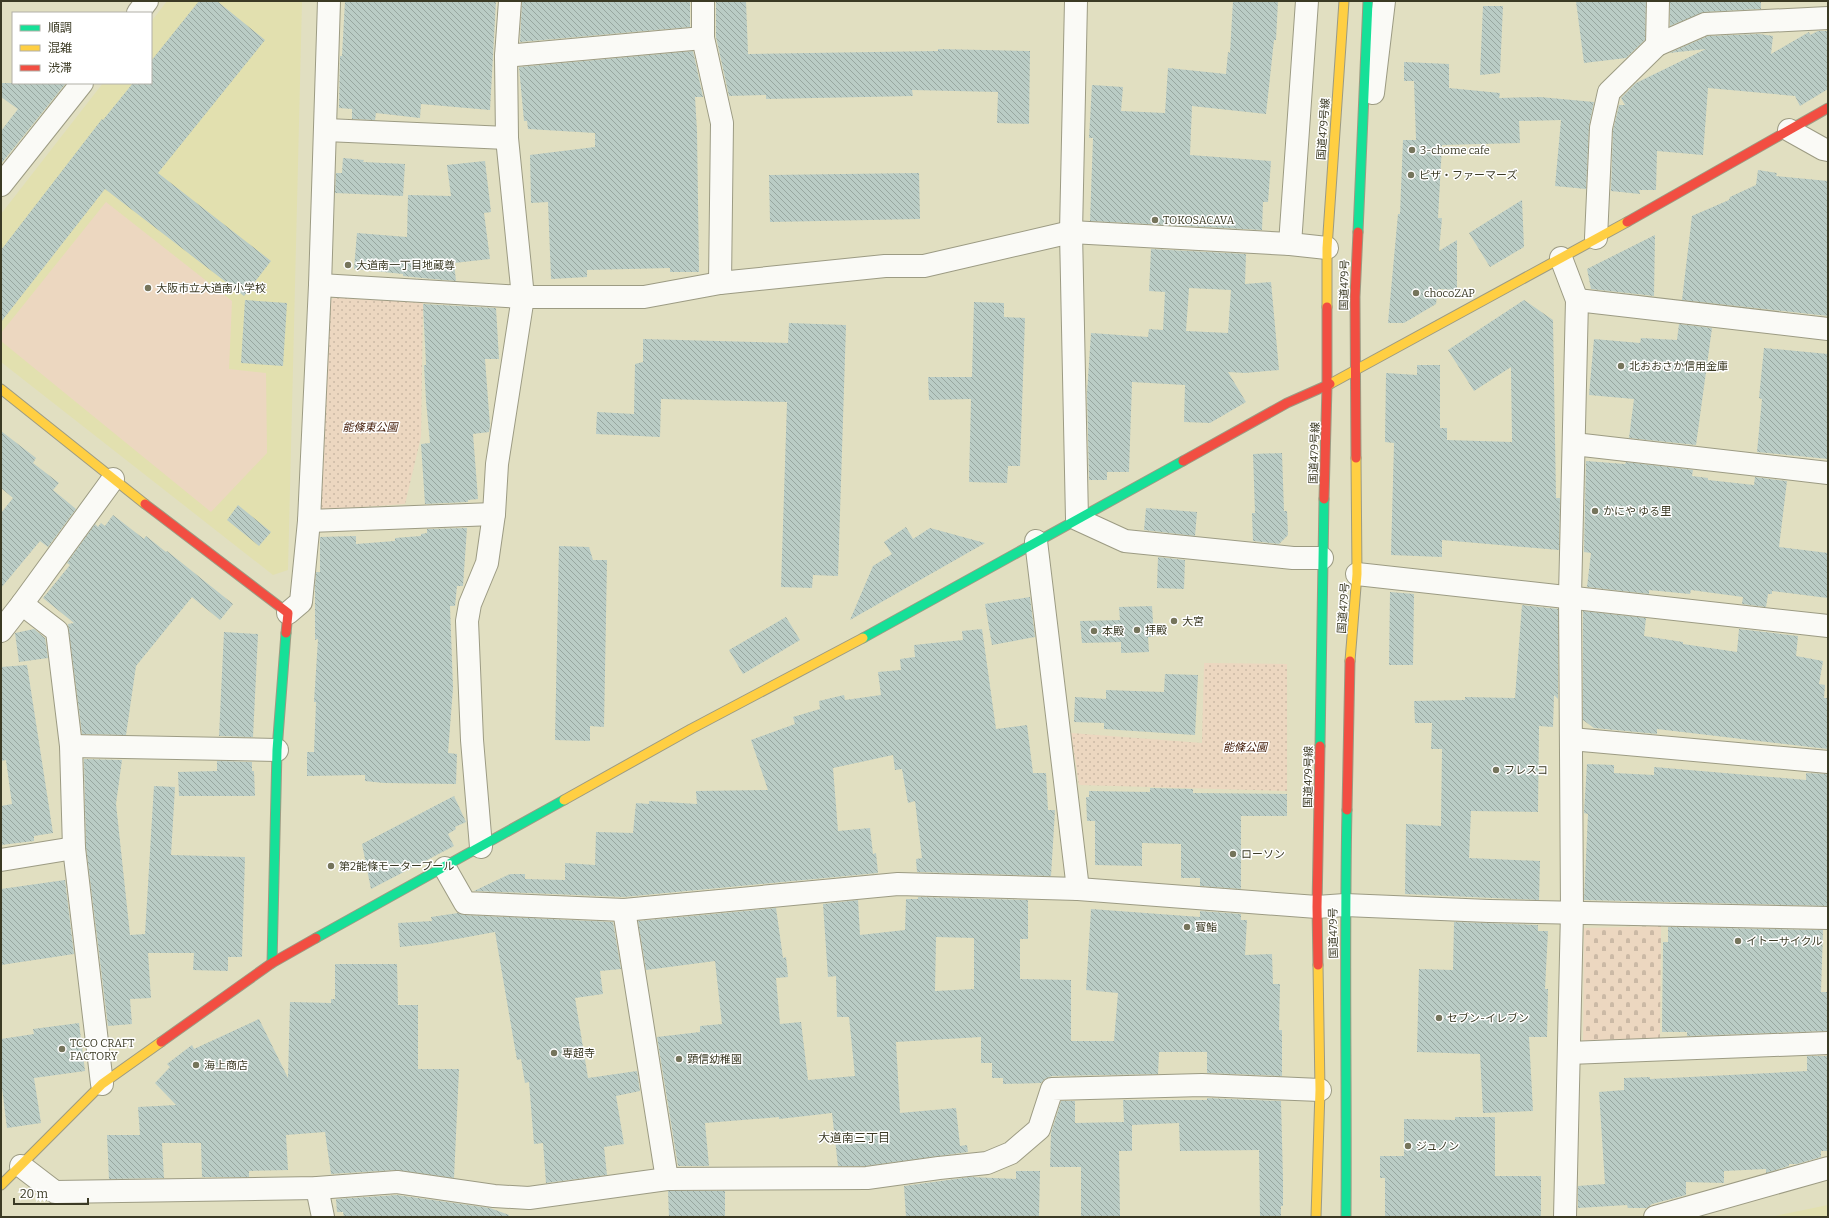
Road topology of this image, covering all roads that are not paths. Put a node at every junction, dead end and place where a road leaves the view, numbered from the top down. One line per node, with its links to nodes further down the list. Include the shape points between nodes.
1 (147, 1): 11 (street)
2 (329, 1): 18 (street)
3 (510, 1): 15 (street)
4 (703, 1): 13 (street)
5 (1076, 1): 24 (street)
6 (1307, 1): 26 (street)
7 (1344, 1): 27 (main road, 国道479号線)
8 (1368, 1): 23 (main road, 国道479号)
9 (1384, 1): 23 (street)
10 (1658, 1): 14 (street)
11 (139, 12)
12 (1828, 18): 14 (street, via 1705,24)
13 (703, 38): 15 (street); 29 (street, via 722,124)
14 (1658, 45): 25 (street, via 1609,92 1601,128)
15 (506, 56): 20 (street)
16 (81, 84): 22 (street)
17 (1828, 108): 19 (main road)
18 (326, 130): 20 (street); 30 (street)
19 (1789, 130): 21 (street); 25 (main road)
20 (507, 138): 31 (street)
21 (1828, 150)
22 (1, 185)
23 (1357, 217): 34 (main road, 国道479号)
24 (1071, 232): 26 (street); 29 (street, via 924,266 885,266); 41 (street)
25 (1596, 238): 28 (main road)
26 (1290, 244): 27 (street)
27 (1327, 248): 35 (main road, 国道479号線)
28 (1561, 258): 32 (street); 34 (main road)
29 (720, 283): 31 (street, via 644,297)
30 (320, 285): 31 (street); 42 (street)
31 (523, 297): 40 (street, via 497,464)
32 (1577, 300): 33 (street); 37 (street)
33 (1828, 329)
34 (1356, 370): 35 (main road); 45 (main road, 国道479号)
35 (1328, 386): 41 (main road, via 1286,403); 44 (main road, 国道479号線)
36 (1, 389): 39 (main road)
37 (1574, 444): 38 (street); 46 (street)
38 (1828, 473)
39 (113, 479): 47 (street); 48 (main road)
40 (494, 514): 42 (street); 55 (street, via 487,563 470,604 467,621 472,740)
41 (1077, 519): 43 (main road); 44 (street, via 1125,540 1293,558)
42 (309, 521): 48 (street, via 301,602)
43 (1036, 541): 55 (main road); 59 (street)
44 (1322, 558): 61 (main road, 国道479号線)
45 (1357, 574): 46 (street); 60 (main road, 国道479号, via 1349,681)
46 (1570, 596): 49 (street); 51 (street)
47 (22, 604): 50 (street); 52 (street, via 57,631)
48 (288, 613): 53 (main road)
49 (1828, 626)
50 (1, 631)
51 (1571, 740): 54 (street); 63 (street)
52 (71, 746): 53 (street); 56 (street)
53 (277, 750): 65 (main road)
54 (1828, 762)
55 (481, 847): 58 (main road)
56 (74, 848): 57 (street); 68 (street)
57 (1, 860)
58 (445, 868): 62 (street, via 465,902); 65 (main road)
59 (1078, 889): 61 (street); 62 (street, via 898,884)
60 (1345, 905): 61 (street); 63 (street); 77 (main road, 国道479号)
61 (1317, 907): 69 (main road, 国道479号)
62 (624, 910): 72 (street)
63 (1572, 912): 64 (street); 67 (street)
64 (1828, 918)
65 (272, 963): 68 (main road)
66 (1828, 1043): 67 (street)
67 (1569, 1053): 78 (street)
68 (102, 1084): 70 (main road)
69 (1320, 1090): 72 (street, via 1202,1085 1052,1089 1039,1129 1011,1153 987,1163 867,1178); 76 (main road, 国道479号)
70 (21, 1166): 73 (main road); 74 (street, via 55,1192)
71 (1828, 1168): 79 (street)
72 (667, 1179): 74 (street, via 529,1198 494,1196 397,1182)
73 (1, 1185)
74 (317, 1188): 75 (street)
75 (323, 1217)
76 (1316, 1217)
77 (1346, 1217)
78 (1565, 1217)
79 (1654, 1217)

